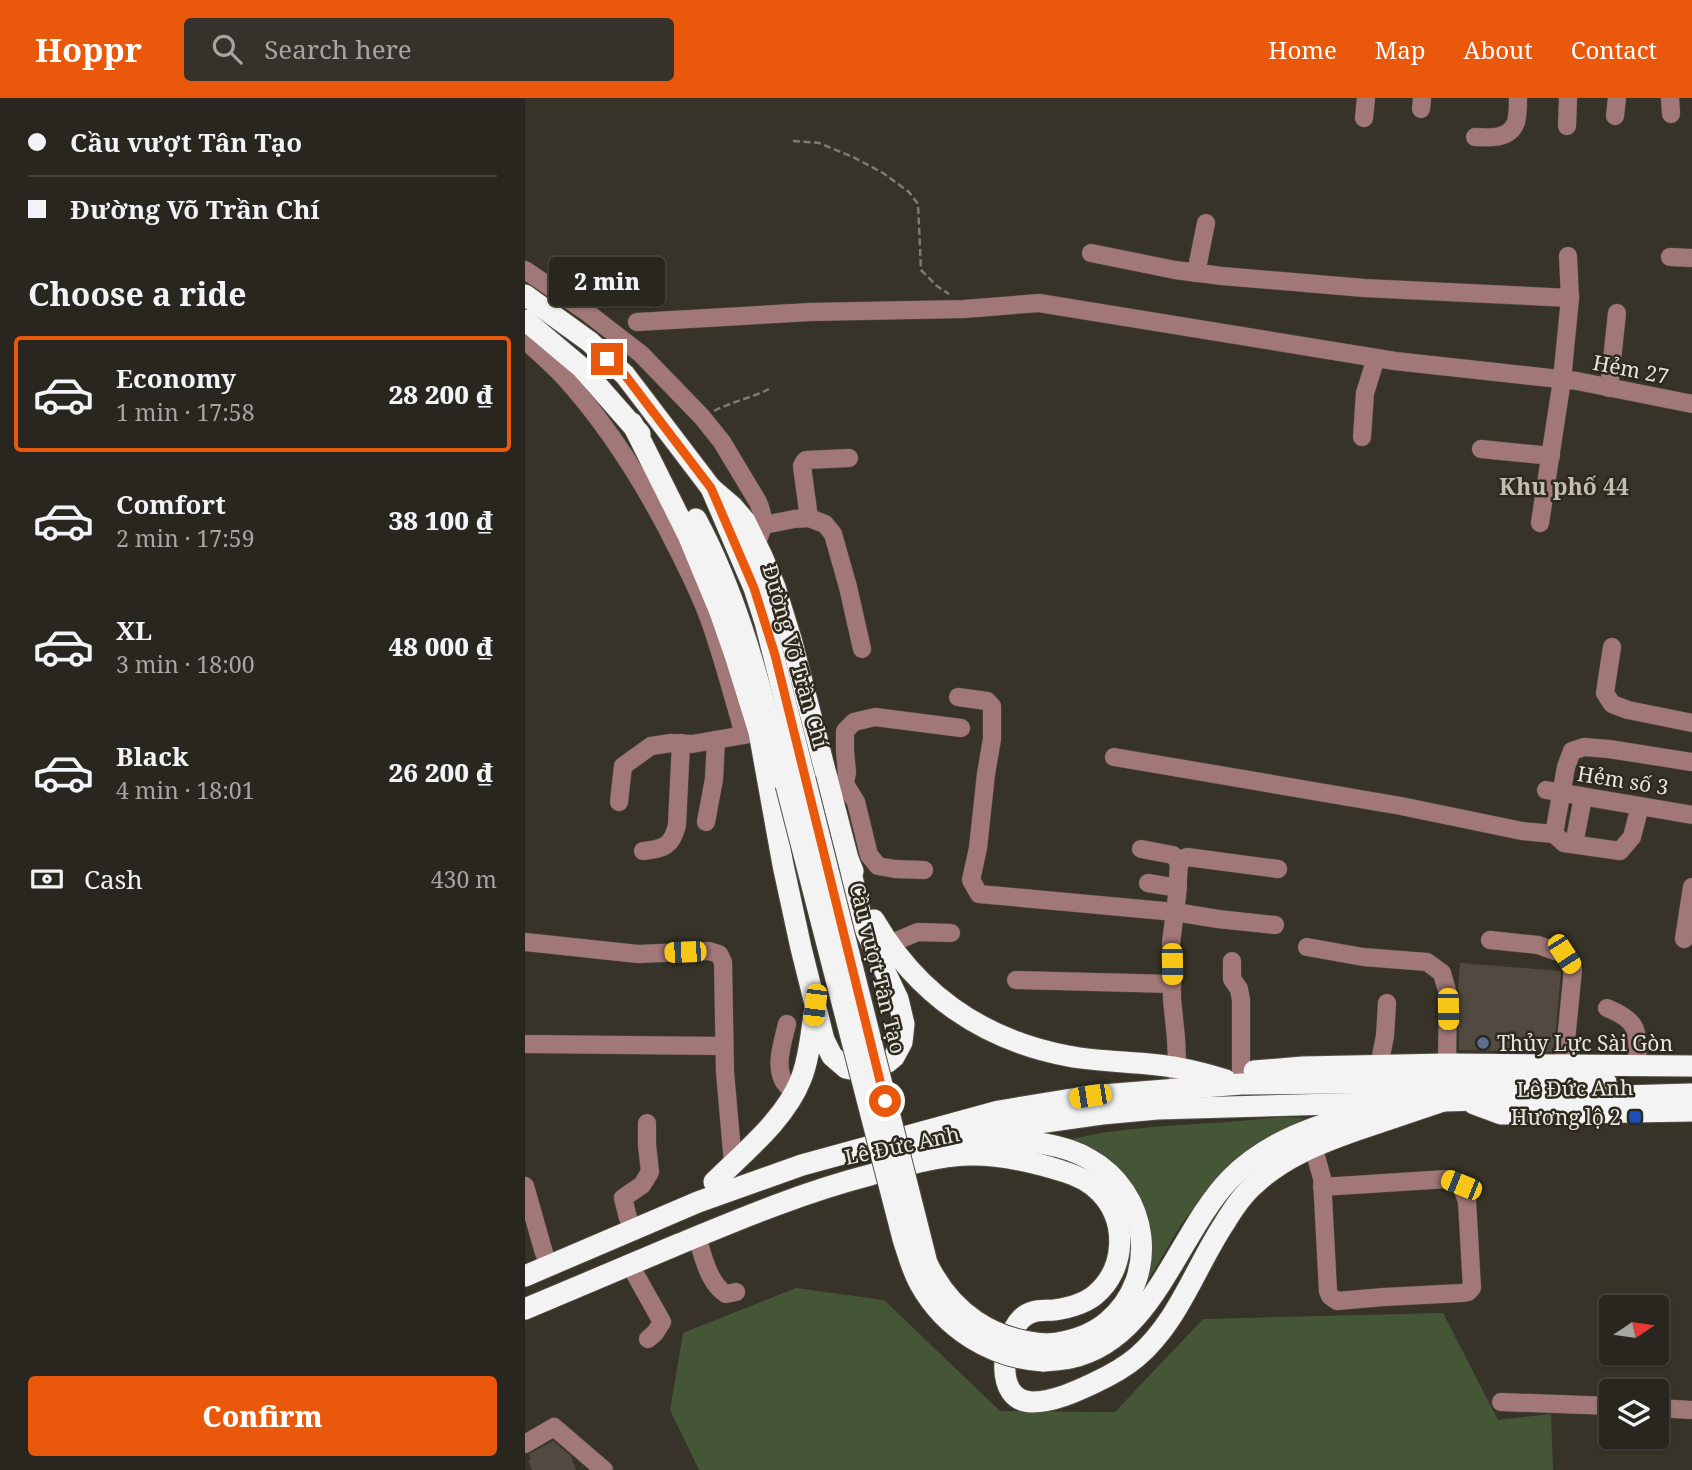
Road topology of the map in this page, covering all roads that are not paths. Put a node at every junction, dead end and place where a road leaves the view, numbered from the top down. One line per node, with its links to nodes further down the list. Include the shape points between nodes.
1 (1366, 98): 6 (street)
2 (1518, 98): 8 (street, via 1516,122 1507,134 1492,139)
3 (1568, 98): 7 (street)
4 (1617, 98): 5 (street)
5 (1615, 116)
6 (1364, 118)
7 (1567, 126)
8 (1475, 137)
9 (1206, 223): 15 (street)
10 (1091, 253): 15 (street)
11 (1568, 256): 17 (street)
12 (1670, 257): 13 (street)
13 (1692, 258)
14 (525, 270): 34 (street, via 641,354 702,417 758,502)
15 (1196, 273): 17 (street, via 1364,288)
16 (525, 295): 31 (highway, Đường Võ Trần Chí, via 590,342 625,375)
17 (1570, 298): 23 (street)
18 (1618, 313): 24 (street)
19 (525, 320): 26 (highway, Đường Võ Trần Chí, via 582,368)
20 (636, 321): 22 (street, Hẻm 27, via 1039,303)
21 (525, 340): 40 (street, via 563,376 600,422 664,523 712,626)
22 (1376, 358): 23 (street, Hẻm 27); 27 (street, via 1365,393)
23 (1562, 380): 24 (street, Hẻm 27); 29 (street)
24 (1609, 388): 25 (street, Hẻm 27)
25 (1692, 404)
26 (632, 423): 40 (highway, via 702,566 736,655); 45 (highway, Đường Võ Trần Chí, via 685,499 720,567)
27 (1362, 437)
28 (1482, 449): 29 (street)
29 (1551, 456): 33 (street)
30 (849, 458): 32 (street, via 804,462)
31 (711, 488): 34 (highway); 45 (highway, Đường Võ Trần Chí, via 765,622)
32 (809, 518): 34 (street, via 794,519); 36 (street, via 825,524 833,534)
33 (1540, 523)
34 (760, 534): 46 (highway)
35 (1612, 647): 38 (street, via 1605,693 1612,704)
36 (862, 649)
37 (958, 697): 64 (street, via 987,701 992,706 992,738 971,880 979,894)
38 (1692, 723)
39 (961, 728): 46 (street, via 874,717 854,722 845,731 847,773)
40 (751, 733): 41 (street); 76 (highway)
41 (716, 740): 42 (street); 52 (street)
42 (681, 743): 49 (street, via 651,746 623,766); 56 (street, via 674,837 658,850)
43 (1114, 757): 53 (street)
44 (1692, 762): 47 (street, via 1584,747 1572,751)
45 (796, 782): 115 (highway, bridge, via 903,1239 919,1283 942,1316 977,1342 1030,1360)
46 (838, 789): 57 (highway); 60 (street, via 856,802 869,855 878,866)
47 (1554, 791): 48 (street, Hẻm số 3); 53 (street)
48 (1583, 797): 50 (street, Hẻm số 3); 54 (street)
49 (619, 802)
50 (1640, 806): 51 (street, Hẻm số 3); 54 (street, via 1632,837 1620,851)
51 (1692, 815)
52 (706, 822)
53 (1554, 834): 54 (street, via 1564,843)
54 (1574, 844)
55 (1141, 849): 58 (street, via 1173,855)
56 (643, 851)
57 (848, 859): 71 (highway, via 871,914); 76 (highway, via 863,925 902,1013 904,1035 898,1050 888,1062 871,1069 846,1068 832,1056 824,1040)
58 (1179, 862): 59 (street, via 1187,857); 63 (street)
59 (1277, 869)
60 (924, 870)
61 (1148, 883): 63 (street)
62 (1692, 887): 67 (street)
63 (1178, 888): 64 (street)
64 (1175, 912): 65 (street); 74 (street)
65 (1275, 925)
66 (951, 933): 71 (street, via 918,932)
67 (1684, 939)
68 (1490, 940): 82 (street, via 1538,945 1564,954 1573,969)
69 (525, 942): 80 (street, via 638,954 719,954 723,962)
70 (1307, 947): 81 (street, via 1427,962 1442,973 1448,994)
71 (895, 952): 86 (highway, via 933,994 1005,1038)
72 (1232, 961): 87 (street)
73 (1016, 980): 74 (street)
74 (1172, 984): 86 (street)
75 (1387, 1003): 84 (street)
76 (815, 1005): 91 (highway, via 807,1059)
77 (1607, 1008): 83 (street, via 1634,1026)
78 (787, 1024): 91 (street, via 780,1067 783,1082)
79 (525, 1044): 80 (street)
80 (724, 1046): 99 (street)
81 (1447, 1065): 82 (highway, Lê Đức Anh); 84 (highway, Lê Đức Anh)
82 (1561, 1065): 83 (highway, Lê Đức Anh)
83 (1637, 1065): 85 (highway, Lê Đức Anh)
84 (1379, 1066): 87 (highway, Lê Đức Anh, via 1303,1067)
85 (1692, 1066)
86 (1178, 1078): 87 (highway, Lê Đức Anh); 87 (highway, via 1207,1074); 101 (highway, Lê Đức Anh, via 1143,1079 978,1105 799,1151); 110 (highway, Lê Đức Anh, via 999,1111 801,1165 698,1202)
87 (1254, 1078): 90 (highway, Lê Đức Anh)
88 (1692, 1080): 89 (highway)
89 (1647, 1088): 90 (highway, Lê Đức Anh); 92 (highway)
90 (1522, 1089): 93 (highway, Lê Đức Anh)
91 (795, 1092): 99 (highway, via 776,1121)
92 (1692, 1094)
93 (1454, 1100): 94 (highway, Lê Đức Anh); 95 (highway, Lê Đức Anh, via 1501,1114); 98 (highway, Lê Đức Anh)
94 (1393, 1103): 97 (highway, Lê Đức Anh, via 1157,1109 1062,1119); 98 (highway, via 1343,1118)
95 (1692, 1111)
96 (647, 1123): 106 (street, via 650,1172 642,1185 623,1198)
97 (967, 1138): 104 (highway, Lê Đức Anh, via 859,1165 792,1188); 105 (highway, via 1049,1145 1076,1153 1112,1175)
98 (1311, 1138): 100 (highway, Lê Đức Anh, via 1242,1197 1168,1321 1139,1355 1081,1389 1045,1401 1025,1401 1006,1384 1009,1343 1017,1323 1032,1312 1068,1307 1095,1295 1110,1278 1120,1247 1118,1225 1108,1203 1091,1184); 103 (street); 115 (highway, via 1279,1142 1230,1180 1152,1296 1124,1329 1084,1354 1070,1358)
99 (733, 1163): 101 (highway)
100 (1066, 1172): 104 (highway, Lê Đức Anh, via 995,1157 956,1156); 105 (highway, via 1097,1178)
101 (714, 1182): 106 (highway, Lê Đức Anh)
102 (525, 1186): 108 (street)
103 (1322, 1187): 103 (street, via 1328,1291 1337,1301 1462,1293 1472,1288 1467,1201 1461,1185 1447,1179)
104 (755, 1207): 107 (highway, Lê Đức Anh); 112 (highway, Lê Đức Anh)
105 (1134, 1208): 115 (highway, via 1142,1253 1125,1302 1098,1328)
106 (628, 1218): 108 (highway, Lê Đức Anh)
107 (697, 1237): 109 (highway, Lê Đức Anh); 111 (street, via 718,1289)
108 (535, 1257)
109 (630, 1265): 113 (highway, Lê Đức Anh); 114 (street, via 663,1322)
110 (525, 1276)
111 (737, 1292)
112 (525, 1297)
113 (525, 1309)
114 (648, 1339)
115 (1046, 1352)
116 (1501, 1402): 117 (street)
117 (1599, 1406)
118 (1669, 1409): 119 (street)
119 (1692, 1410)
120 (525, 1444): 121 (street, via 554,1427)
121 (604, 1470)

